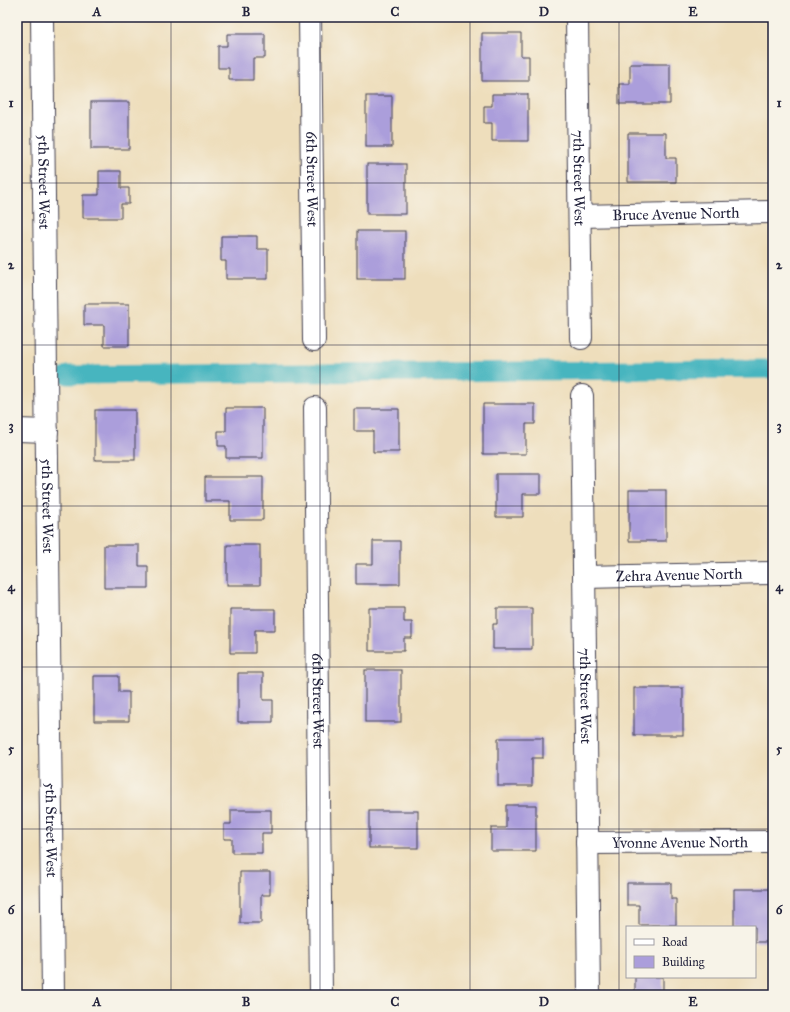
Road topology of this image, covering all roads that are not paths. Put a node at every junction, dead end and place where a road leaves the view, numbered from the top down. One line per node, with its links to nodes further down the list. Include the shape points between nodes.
1 (42, 17): 11 (street, 5th Street West)
2 (310, 17): 7 (street, 6th Street West)
3 (577, 17): 5 (street, 7th Street West)
4 (771, 212): 5 (street, Bruce Avenue North)
5 (580, 216): 6 (street, 7th Street West)
6 (581, 338)
7 (314, 340)
8 (582, 396): 13 (street, 7th Street West)
9 (315, 408): 17 (street, 6th Street West)
10 (17, 430): 11 (street)
11 (46, 431): 16 (street, 5th Street West)
12 (773, 573): 13 (street, Zehra Avenue North)
13 (584, 577): 15 (street, 7th Street West)
14 (773, 842): 15 (street, Yvonne Avenue North)
15 (587, 843): 18 (street, 7th Street West)
16 (53, 995)
17 (321, 995)
18 (589, 995)

